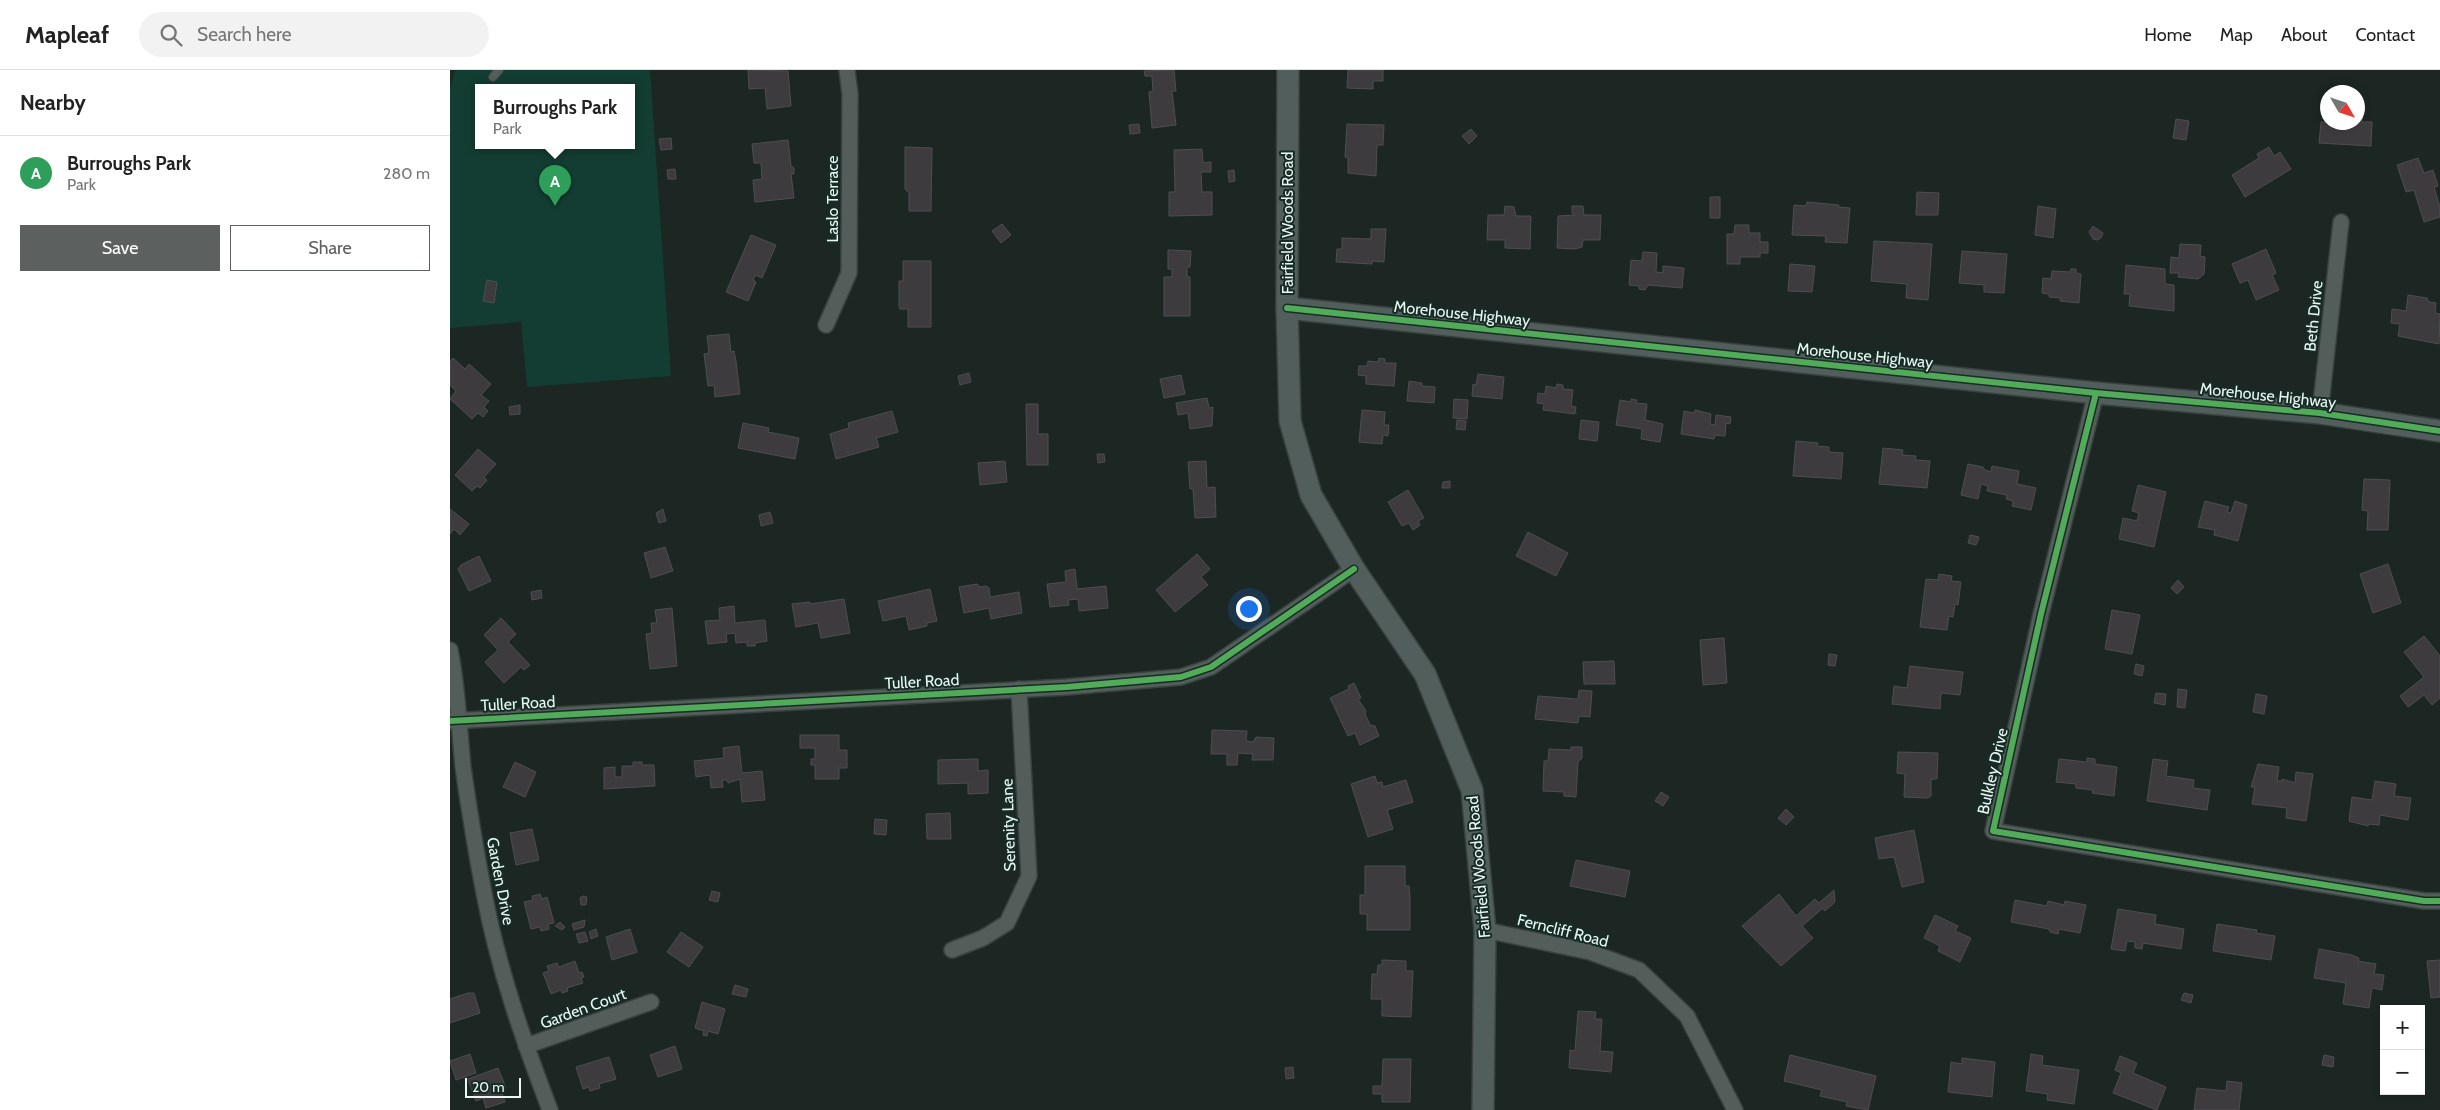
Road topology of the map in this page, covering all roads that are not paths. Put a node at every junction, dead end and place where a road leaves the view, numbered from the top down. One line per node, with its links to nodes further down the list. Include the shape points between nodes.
1 (499, 70): 4 (lane)
2 (847, 70): 7 (street, Laslo Terrace, via 850,94 848,273)
3 (1288, 70): 6 (street, Fairfield Woods Road)
4 (494, 78)
5 (2341, 222): 9 (street, Beth Drive)
6 (1287, 308): 8 (street, Morehouse Highway); 11 (street, Fairfield Woods Road, via 1290,421 1311,495)
7 (826, 324)
8 (2096, 393): 9 (street, Morehouse Highway); 15 (street, Bulkley Drive, via 2041,614 1993,830 2424,901)
9 (2320, 413): 10 (street, Morehouse Highway)
10 (2440, 431)
11 (1354, 569): 13 (street, Tuller Road, via 1211,667 1181,677 1143,682); 16 (street, Fairfield Woods Road, via 1425,674 1472,790)
12 (450, 650): 14 (street, Garden Drive, via 457,684)
13 (1019, 689): 14 (street, Tuller Road); 17 (street, Serenity Lane, via 1029,876 1007,923 983,938)
14 (455, 721): 19 (street, Garden Drive, via 484,894 499,960)
15 (2440, 901)
16 (1485, 930): 21 (street, Fairfield Woods Road); 22 (street, Ferncliff Road, via 1590,952 1639,970 1687,1016)
17 (952, 950)
18 (651, 1002): 19 (street, Garden Court)
19 (526, 1046): 20 (street, Garden Drive)
20 (550, 1110)
21 (1483, 1110)
22 (1735, 1110)

